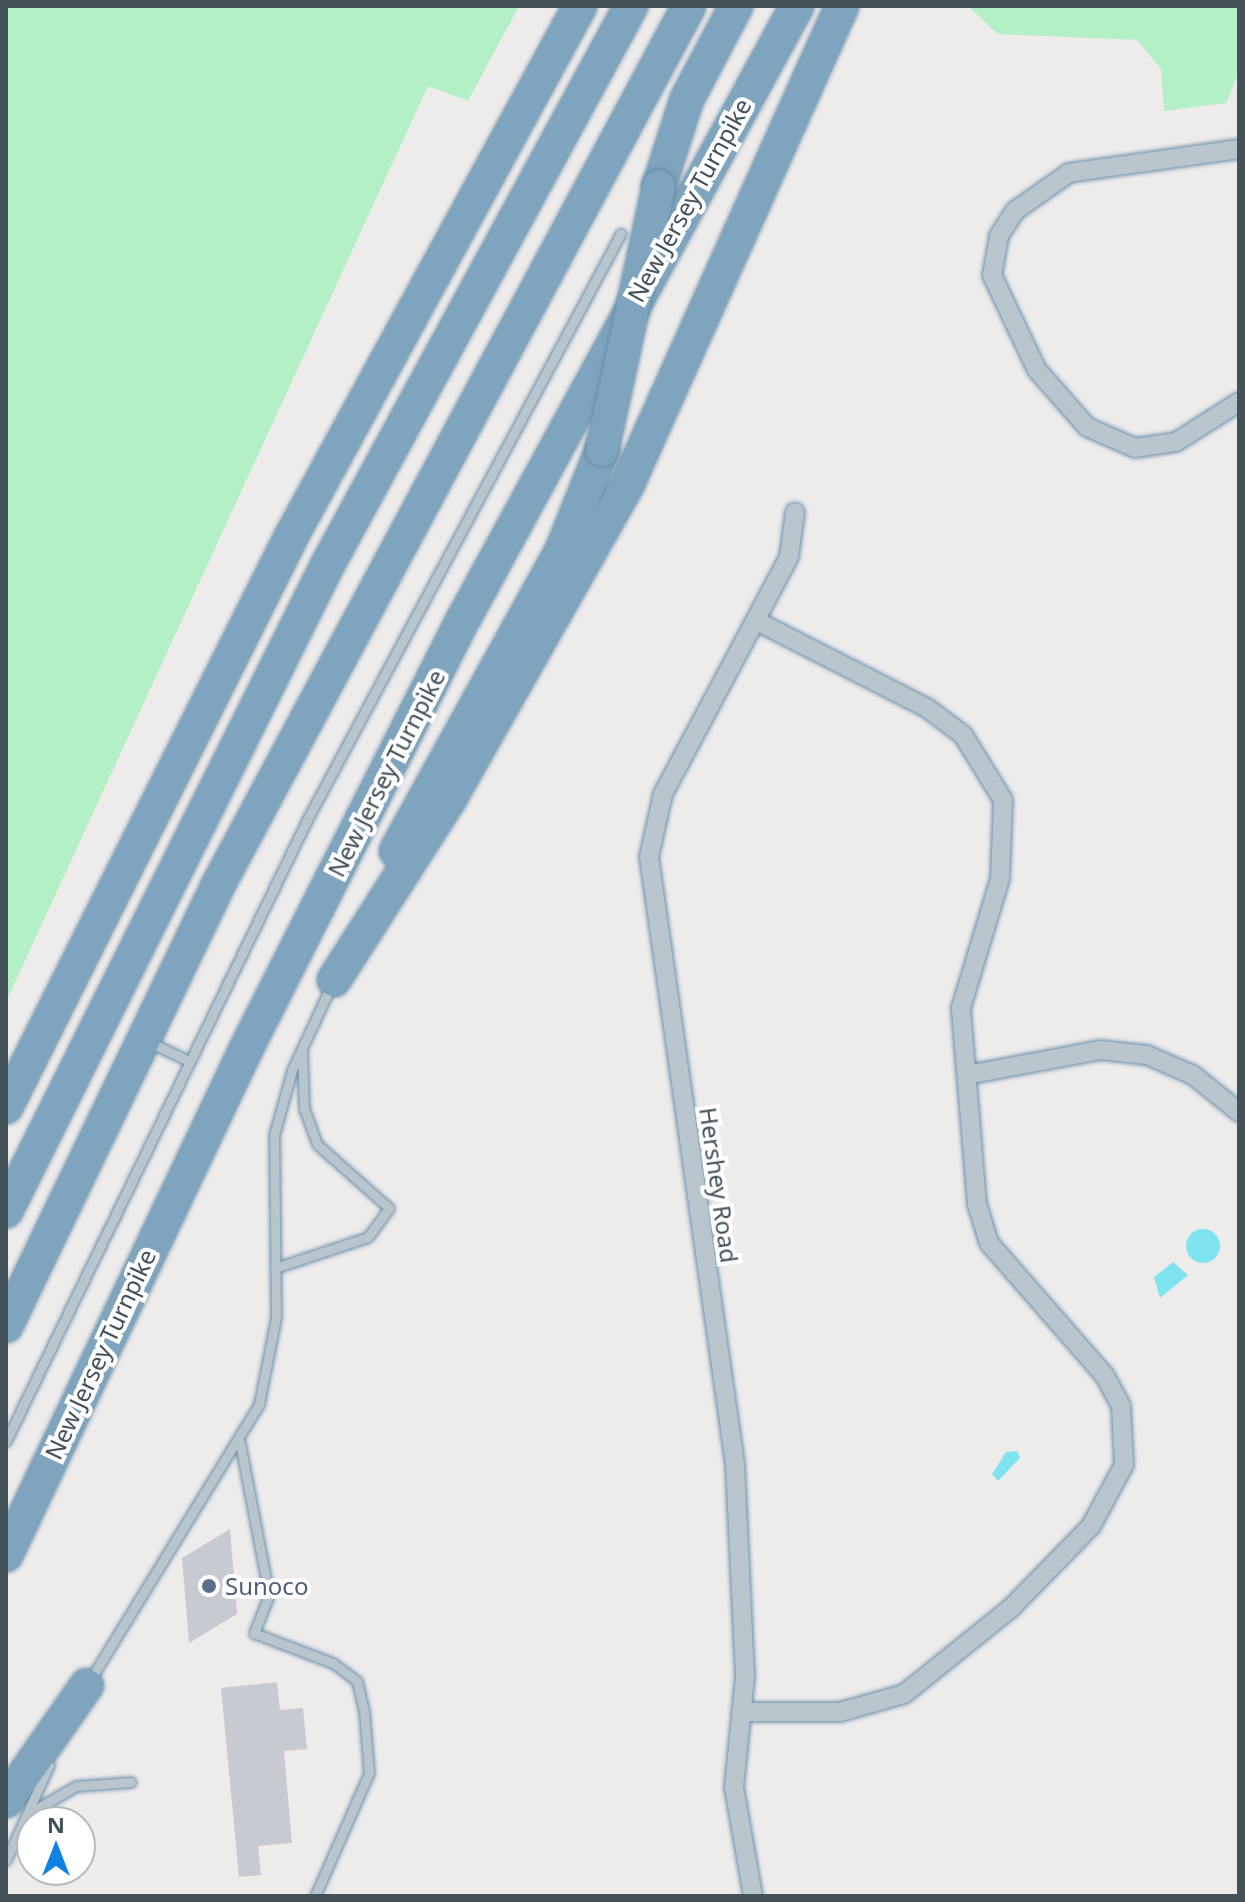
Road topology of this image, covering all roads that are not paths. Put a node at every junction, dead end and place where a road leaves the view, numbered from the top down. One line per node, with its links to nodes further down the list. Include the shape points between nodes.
1 (580, 6): 17 (highway, via 292,535)
2 (631, 6): 19 (highway, via 328,564)
3 (689, 6): 13 (highway, via 524,304)
4 (736, 6): 12 (highway, bridge, via 687,99 659,186 602,450 562,550 424,796)
5 (797, 6): 24 (highway, New Jersey Turnpike, via 450,646 140,1268)
6 (842, 6): 12 (highway, via 628,483 449,800)
7 (1239, 149): 9 (street, via 1069,173 1015,211 999,236 992,275 1037,370 1087,427 1135,448 1176,442)
8 (621, 233): 15 (lane, via 401,640)
9 (1239, 402)
10 (795, 512): 11 (street, Hershey Road, via 789,557)
11 (760, 623): 16 (street, via 927,708 963,735 1003,800 1000,879 961,1008); 26 (street, Hershey Road, via 663,794 649,857 735,1464 744,1567)
12 (334, 980): 14 (lane)
13 (142, 1039): 15 (lane); 21 (highway)
14 (302, 1047): 20 (lane, via 274,1135); 20 (lane, via 304,1109 317,1144 389,1208 368,1237)
15 (187, 1060): 22 (lane)
16 (967, 1075): 18 (street, via 1100,1050 1147,1055 1193,1075); 26 (street, via 977,1204 989,1243 1105,1376 1121,1406 1124,1465 1091,1526 1011,1608 904,1694 840,1712)
17 (6, 1107)
18 (1239, 1112)
19 (6, 1211)
20 (275, 1268): 23 (lane, via 270,1359)
21 (6, 1326)
22 (6, 1441)
23 (240, 1443): 25 (lane); 30 (lane, via 269,1595 254,1633 333,1663 357,1681 364,1711 369,1773)
24 (6, 1555)
25 (87, 1685): 28 (highway)
26 (741, 1712): 31 (street, Hershey Road, via 734,1787)
27 (131, 1782): 28 (lane, via 54,1793)
28 (13, 1814): 29 (lane)
29 (6, 1860)
30 (315, 1896)
31 (753, 1896)

